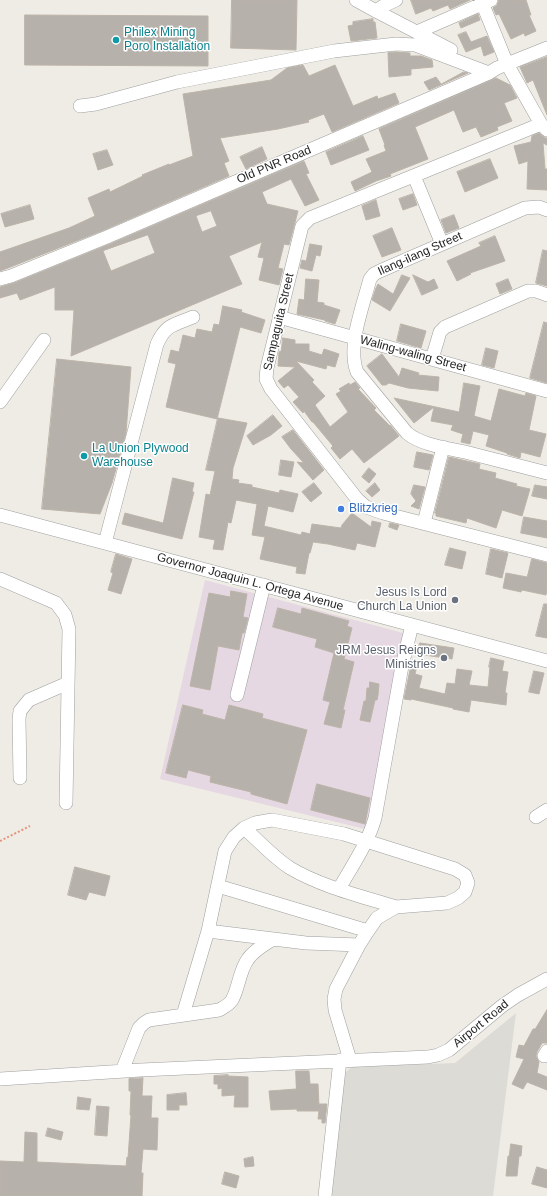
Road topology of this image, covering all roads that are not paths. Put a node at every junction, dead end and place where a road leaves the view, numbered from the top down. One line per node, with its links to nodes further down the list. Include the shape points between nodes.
1 (356, 0): 4 (street)
2 (396, 0): 4 (street)
3 (485, 1): 5 (street); 7 (street)
4 (376, 11): 5 (street)
5 (417, 32): 7 (street, via 457,53)
6 (547, 48): 7 (street, Old PNR Road)
7 (498, 68): 8 (street, via 415,44 396,44 334,51 177,82); 9 (street); 13 (street, Old PNR Road, via 107,237)
8 (80, 106)
9 (544, 127): 10 (street, Sampaguita Street)
10 (414, 176): 12 (street); 16 (street, Sampaguita Street, via 305,221)
11 (547, 210): 12 (street, Ilang-ilang Street, via 539,206 525,208)
12 (442, 244): 17 (street, Ilang-ilang Street, via 374,274 370,279)
13 (0, 280)
14 (547, 295): 19 (street, via 528,291 445,327 440,332)
15 (193, 317): 26 (street, via 170,327 162,333 157,344)
16 (279, 317): 17 (street, Waling-waling Street); 25 (street, Sampaguita Street, via 267,368 266,379 271,389 366,507)
17 (354, 338): 19 (street, Waling-waling Street); 22 (street, Ilang-ilang Street, via 354,365 357,372 407,433 418,440)
18 (44, 340): 21 (street)
19 (432, 359): 20 (street, Waling-waling Street)
20 (547, 391)
21 (0, 402)
22 (442, 447): 23 (street, Ilang-ilang Street); 25 (street)
23 (547, 472)
24 (0, 515): 26 (street, Governor Joaquin L. Ortega Avenue)
25 (424, 523): 27 (street, Sampaguita Street)
26 (105, 543): 29 (street, Governor Joaquin L. Ortega Avenue)
27 (547, 555)
28 (0, 579): 32 (street, via 56,603 65,615 69,629)
29 (264, 585): 30 (street, Governor Joaquin L. Ortega Avenue); 33 (street)
30 (412, 625): 31 (street, Governor Joaquin L. Ortega Avenue); 37 (street, via 402,666 375,818)
31 (547, 661)
32 (68, 683): 34 (street, via 29,700 20,711); 35 (street)
33 (237, 695)
34 (20, 778)
35 (66, 803)
36 (244, 828): 37 (street, via 272,820 344,834); 38 (street, via 225,851); 39 (street, via 290,868)
37 (366, 842): 39 (street); 40 (street, via 455,869 465,875 468,883 465,892 458,898 447,903)
38 (218, 886): 41 (street); 42 (street)
39 (339, 889): 40 (street)
40 (396, 907): 42 (street, via 377,918)
41 (208, 931): 43 (street); 46 (street)
42 (368, 931): 44 (street)
43 (273, 939): 44 (street); 46 (street, via 248,958 232,1000 227,1006 219,1010)
44 (359, 945): 47 (street, via 336,989 334,999)
45 (545, 984): 47 (street, Airport Road, via 518,995 449,1050 438,1055)
46 (183, 1015): 48 (street, via 144,1023 139,1028)
47 (345, 1060): 48 (street, Airport Road); 50 (street)
48 (122, 1071): 49 (street, Airport Road)
49 (0, 1079)
50 (325, 1196)

